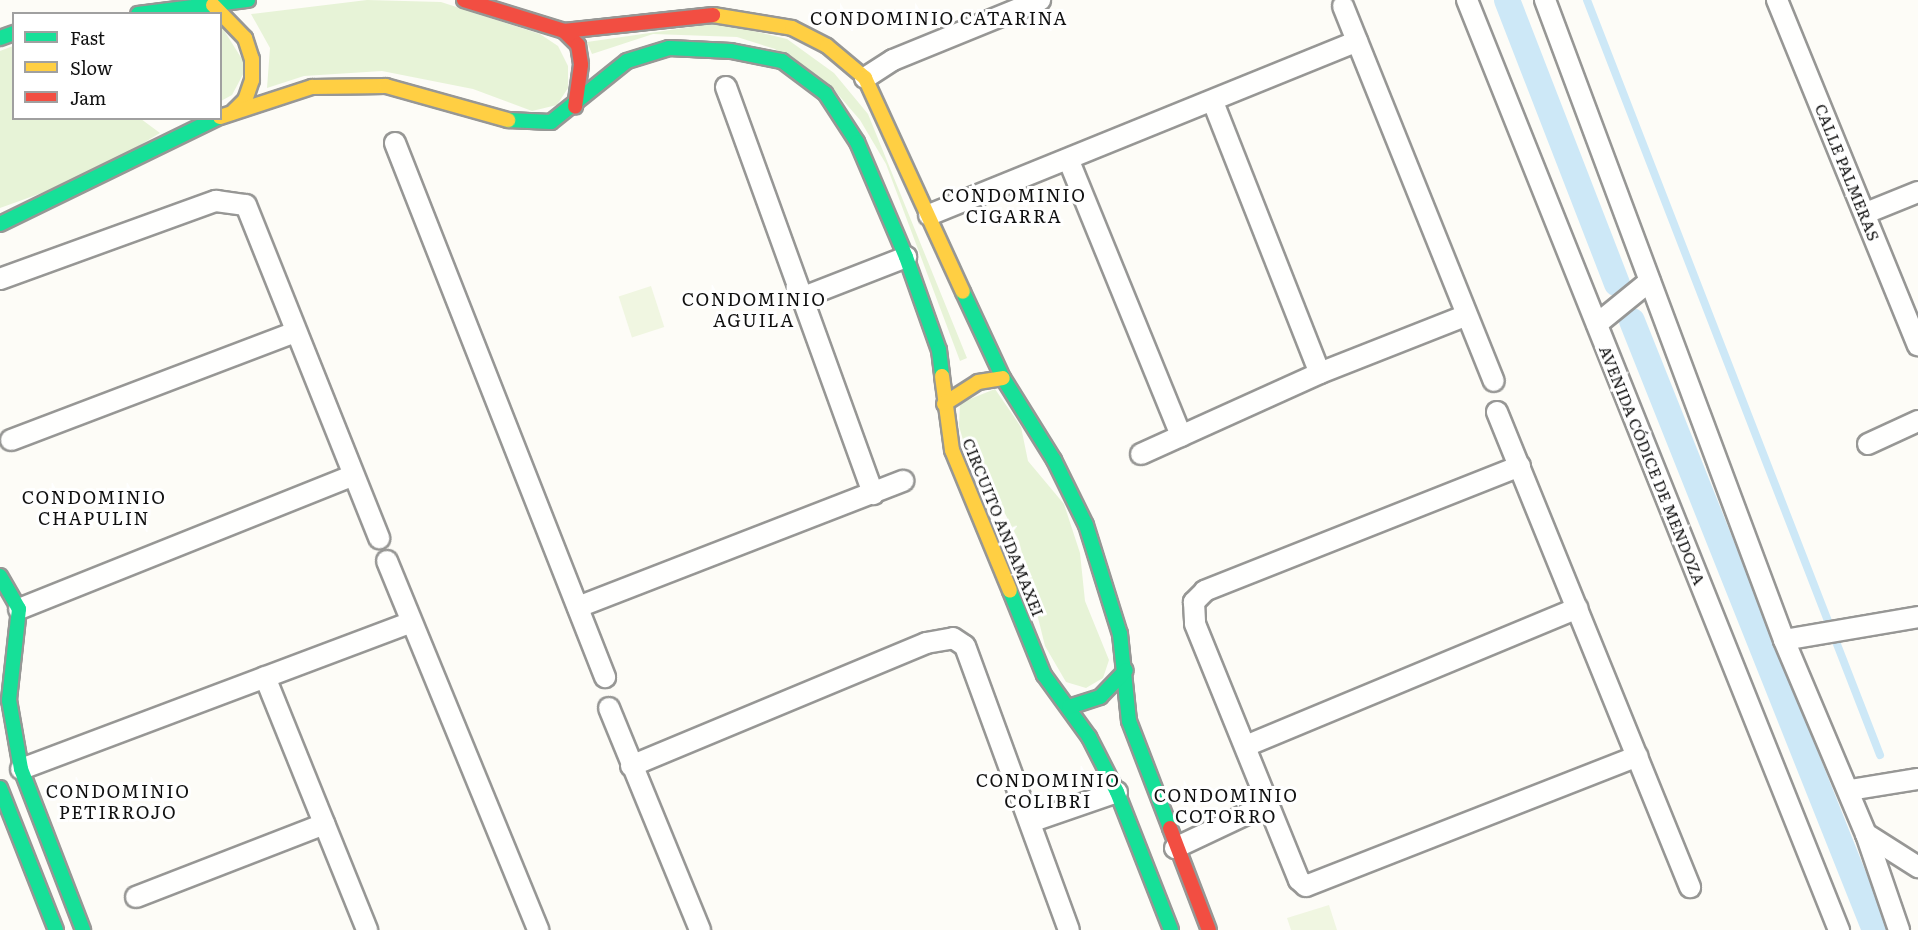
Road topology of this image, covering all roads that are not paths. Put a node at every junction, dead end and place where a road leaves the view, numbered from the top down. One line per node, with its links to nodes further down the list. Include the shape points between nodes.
1 (464, 0): 11 (street)
2 (1040, 0): 7 (street)
3 (1467, 0): 33 (street, AVENIDA CÓDICE DE MENDOZA)
4 (1545, 0): 30 (street)
5 (1777, 0): 25 (street, CALLE PALMERAS)
6 (231, 2): 10 (street); 17 (street, via 252,58 252,80)
7 (1019, 4): 13 (street, via 893,60)
8 (1343, 6): 12 (street)
9 (707, 7): 11 (street); 13 (street, via 792,28 827,46)
10 (162, 12)
11 (564, 30): 16 (street, via 578,45 581,64)
12 (1357, 41): 15 (street); 32 (street)
13 (865, 78): 26 (street)
14 (726, 87): 31 (street)
15 (1213, 102): 23 (street); 36 (street)
16 (575, 107): 17 (street, CIRCUITO ANDAMAXEI, via 551,122 523,124 386,86 312,87); 28 (street, CIRCUITO ANDAMAXEI, via 627,61 669,48 730,51 782,61 825,93 857,142)
17 (234, 111): 18 (street, CIRCUITO ANDAMAXEI)
18 (222, 117)
19 (214, 120): 21 (street, CIRCUITO ANDAMAXEI)
20 (173, 124): 21 (street)
21 (187, 132): 27 (street, CIRCUITO ANDAMAXEI)
22 (395, 143): 53 (street)
23 (1069, 161): 26 (street); 42 (street)
24 (1918, 192): 25 (street)
25 (1866, 213): 35 (street, CALLE PALMERAS)
26 (929, 215): 37 (street)
27 (0, 224)
28 (906, 257): 31 (street); 39 (street, CIRCUITO ANDAMAXEI, via 939,350)
29 (0, 279): 34 (street, via 216,201 234,201 246,205)
30 (1650, 281): 33 (street); 59 (street)
31 (801, 298): 49 (street)
32 (1465, 316): 36 (street); 38 (street)
33 (1597, 324): 90 (street, AVENIDA CÓDICE DE MENDOZA)
34 (295, 332): 43 (street); 47 (street)
35 (1918, 345)
36 (1320, 373): 42 (street)
37 (1003, 378): 39 (street, via 978,382); 61 (street, via 1054,460 1086,525 1118,625)
38 (1494, 381)
39 (944, 404): 64 (street, CIRCUITO ANDAMAXEI, via 952,450 1044,675)
40 (1497, 412): 46 (street)
41 (1918, 421): 44 (street)
42 (1181, 436): 45 (street)
43 (11, 440)
44 (1869, 444)
45 (1141, 454)
46 (1520, 466): 55 (street); 66 (street, via 1205,591 1194,602 1195,624)
47 (352, 476): 50 (street); 54 (street)
48 (903, 481): 49 (street)
49 (873, 494): 53 (street)
50 (379, 538)
51 (387, 561): 57 (street)
52 (0, 576): 54 (street)
53 (578, 607): 63 (street)
54 (19, 609): 58 (street)
55 (1576, 609): 66 (street); 67 (street)
56 (1918, 617): 59 (street)
57 (410, 623): 62 (street); 85 (street)
58 (14, 637): 60 (street); 69 (street, via 9,700)
59 (1784, 640): 72 (street)
60 (0, 642)
61 (1126, 670): 64 (street, via 1100,697); 78 (street, via 1129,721)
62 (265, 677): 69 (street); 76 (street)
63 (605, 677)
64 (1069, 707): 73 (street, CIRCUITO ANDAMAXEI)
65 (609, 708): 68 (street)
66 (1246, 747): 74 (street)
67 (1637, 756): 74 (street, via 1312,886 1299,880); 80 (street)
68 (631, 766): 75 (street, via 926,643 953,638 965,646); 86 (street)
69 (21, 769): 83 (street)
70 (1918, 779): 72 (street)
71 (0, 788): 82 (street)
72 (1850, 790): 77 (street)
73 (1117, 792): 75 (street); 88 (street, CIRCUITO ANDAMAXEI)
74 (1269, 804): 78 (street)
75 (1030, 822): 87 (street)
76 (324, 824): 81 (street); 84 (street)
77 (1866, 834): 79 (street); 91 (street)
78 (1175, 848): 89 (street)
79 (1918, 867)
80 (1690, 887)
81 (136, 897)
82 (56, 930)
83 (84, 930)
84 (367, 930)
85 (538, 930)
86 (700, 930)
87 (1069, 930)
88 (1171, 930)
89 (1209, 930)
90 (1839, 930)
91 (1899, 930)

